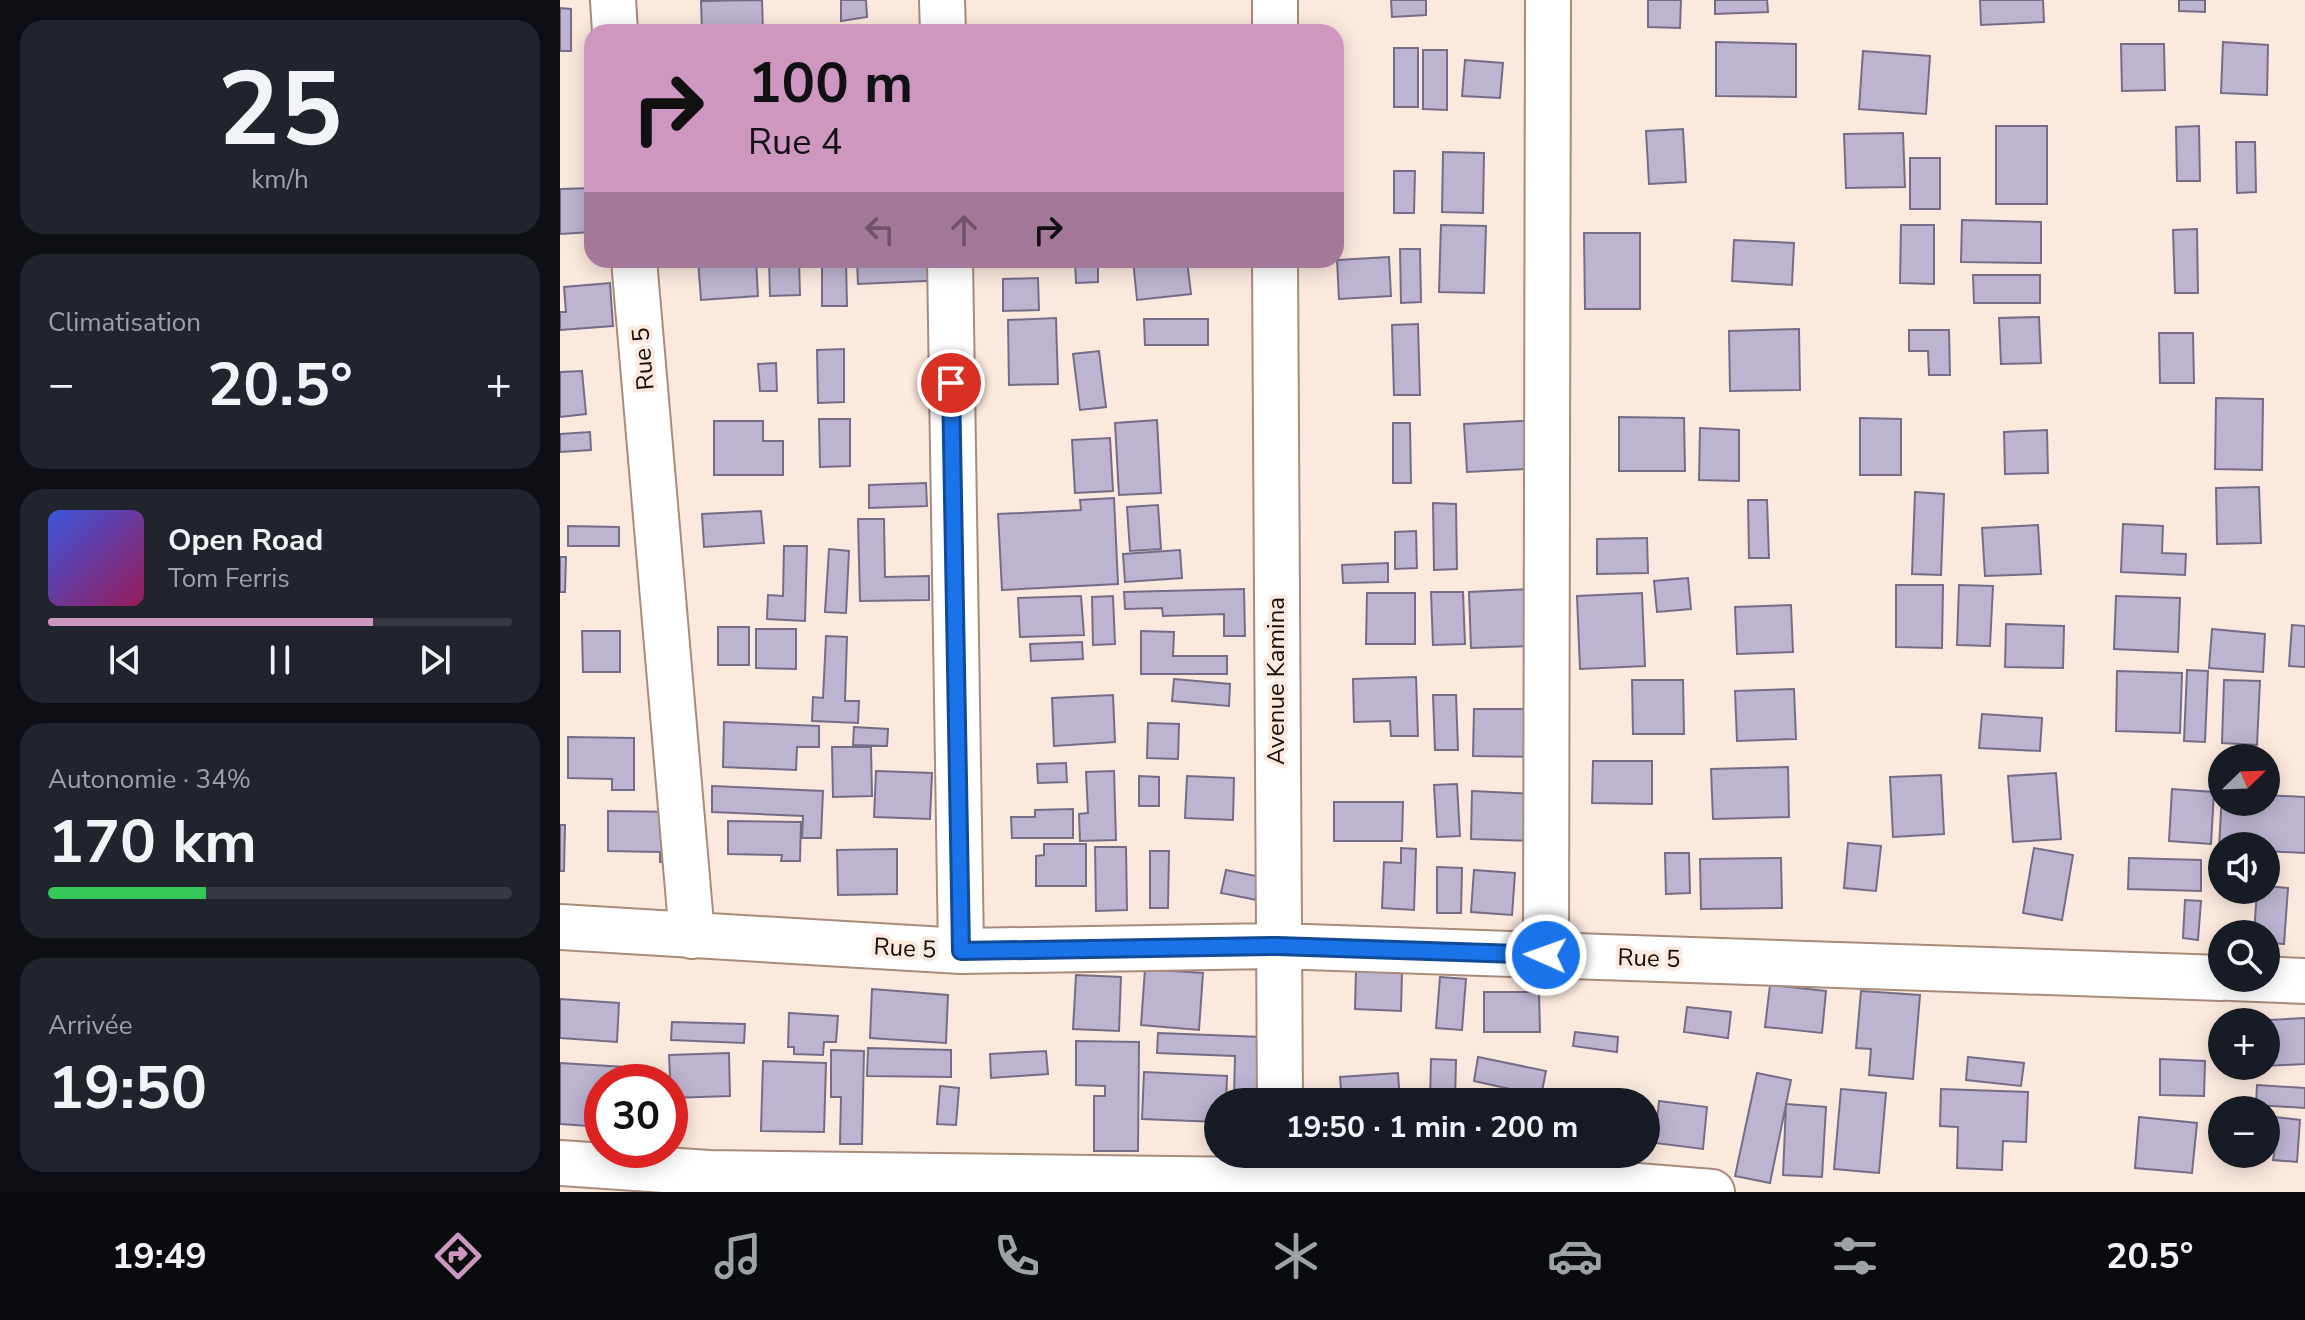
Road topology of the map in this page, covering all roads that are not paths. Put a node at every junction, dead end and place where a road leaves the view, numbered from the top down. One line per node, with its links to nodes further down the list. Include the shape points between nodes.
1 (613, 0): 5 (street)
2 (942, 0): 6 (street)
3 (1275, 0): 7 (street)
4 (1548, 0): 15 (street)
5 (614, 24)
6 (943, 24)
7 (1275, 24)
8 (635, 268): 12 (street, Rue 5)
9 (950, 268): 14 (street)
10 (1275, 268): 13 (street, Avenue Kamina)
11 (560, 927): 12 (street, Rue 5)
12 (692, 936): 14 (street, Rue 5)
13 (1277, 946): 14 (street, Rue 5); 15 (street, Rue 5); 19 (street, Avenue Kamina)
14 (961, 951)
15 (1546, 955): 16 (street, Rue 5)
16 (2208, 978)
17 (2280, 980): 18 (street)
18 (2305, 981)
19 (1280, 1088)
20 (560, 1163): 21 (street, via 709,1173)
21 (1281, 1175): 22 (street)
22 (1712, 1192)

